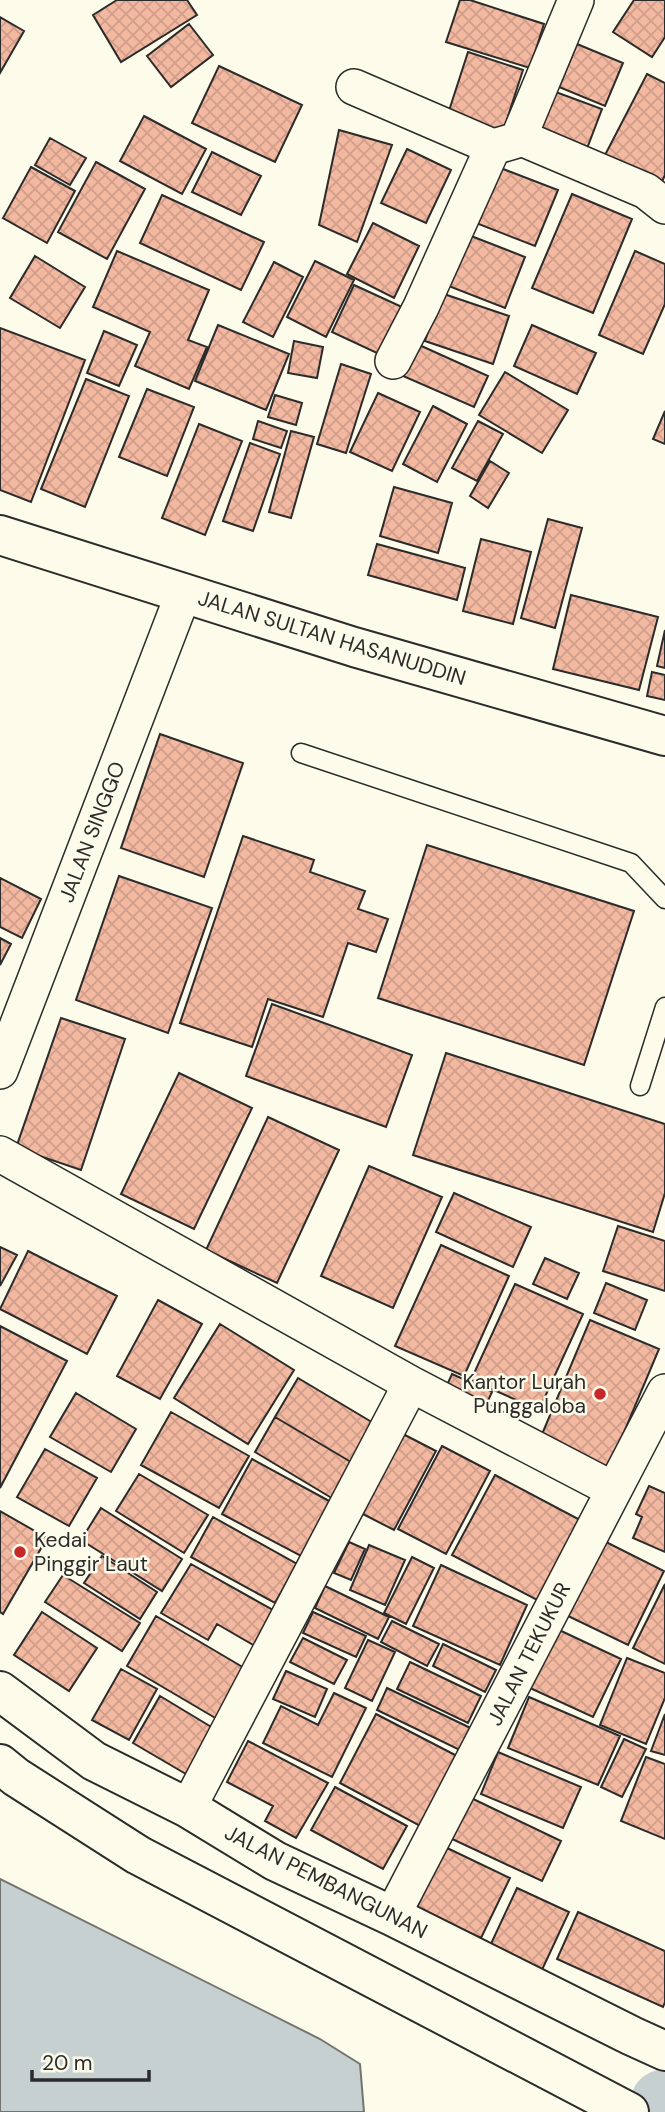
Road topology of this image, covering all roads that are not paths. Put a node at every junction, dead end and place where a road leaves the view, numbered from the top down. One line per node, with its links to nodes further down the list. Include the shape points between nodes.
1 (576, 0): 3 (street)
2 (354, 87): 3 (street)
3 (506, 142): 4 (street, via 646,191); 5 (street)
4 (665, 206)
5 (393, 361)
6 (0, 535): 7 (main road, JALAN SULTAN HASANUDDIN)
7 (184, 592): 8 (main road, JALAN SULTAN HASANUDDIN, via 354,647); 12 (street, JALAN SINGGO)
8 (665, 736)
9 (301, 753): 10 (lane, via 631,863)
10 (665, 899)
11 (665, 1007): 13 (lane)
12 (0, 1071)
13 (640, 1086)
14 (0, 1154): 15 (street)
15 (411, 1384): 17 (street); 20 (street)
16 (665, 1392): 17 (street, JALAN TEKUKUR)
17 (614, 1490): 21 (street, JALAN TEKUKUR)
18 (0, 1691): 20 (main road, JALAN PEMBANGUNAN, via 94,1761)
19 (0, 1764): 23 (main road, via 138,1855)
20 (188, 1808): 21 (main road, JALAN PEMBANGUNAN, via 275,1861)
21 (392, 1916): 22 (main road, JALAN PEMBANGUNAN)
22 (648, 2043)
23 (619, 2107)

